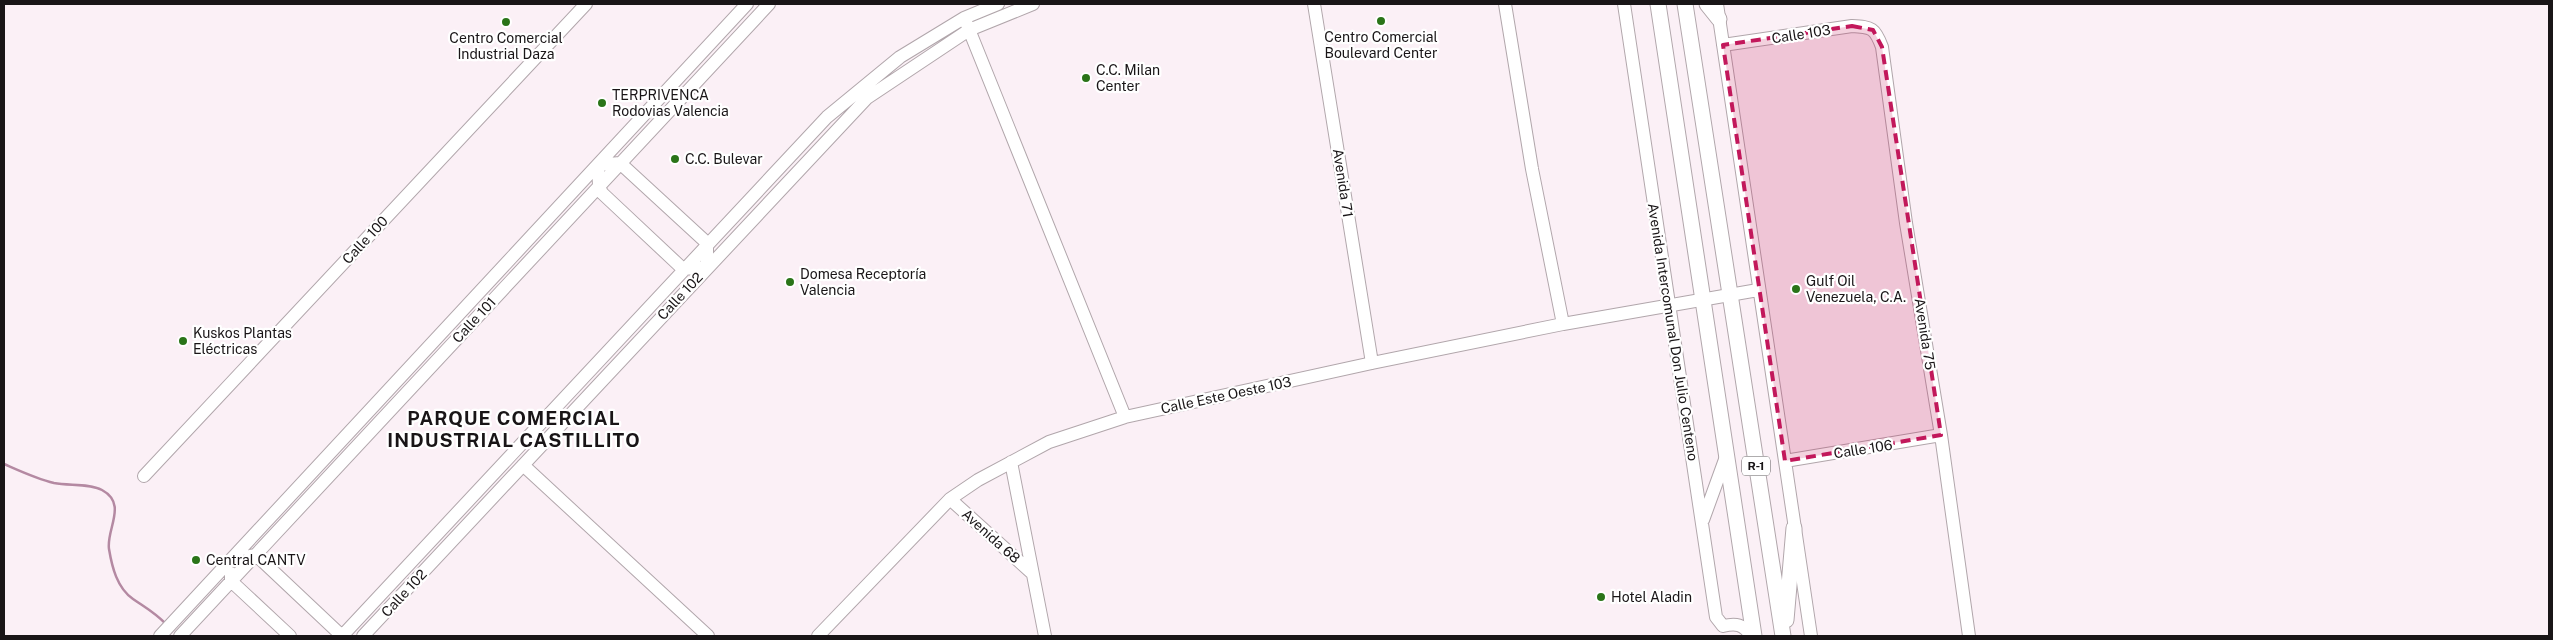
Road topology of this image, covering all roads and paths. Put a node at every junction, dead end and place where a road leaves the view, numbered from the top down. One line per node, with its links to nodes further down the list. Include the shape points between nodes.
1 (586, 4): 37 (street, Calle 100)
2 (747, 4): 13 (street, Calle 101)
3 (768, 4): 15 (street, Calle 101)
4 (998, 4): 14 (street, Calle 102)
5 (1033, 4): 16 (street, Calle 102)
6 (1314, 4): 30 (street, Avenida 71)
7 (1505, 4): 29 (street, via 1532,169)
8 (1624, 4): 28 (street, Avenida Intercomunal Don Julio Centeno)
9 (1658, 4): 27 (main road, Avenida Intercomunal Don Julio Centeno / R-1)
10 (1685, 4): 26 (main road, R-1)
11 (1707, 4): 12 (main road)
12 (1718, 11): 18 (street)
13 (734, 18): 15 (street); 20 (street, Calle 101)
14 (964, 18): 16 (street); 22 (street, Calle 102, via 900,57 826,117)
15 (746, 28): 19 (street, Calle 101)
16 (969, 30): 23 (street, Calle 102, via 867,98); 31 (street)
17 (1877, 34): 18 (street, Calle 103, via 1868,27 1852,26); 32 (street, Avenida 75, via 1882,47 1906,223)
18 (1723, 46): 25 (street)
19 (620, 163): 20 (street); 21 (street, Calle 101); 22 (street)
20 (598, 165): 21 (street); 42 (street, Calle 101)
21 (599, 186): 24 (street, via 602,193); 41 (street, Calle 101)
22 (707, 243): 23 (street); 24 (street, Calle 102)
23 (707, 267): 24 (street); 36 (street, Calle 102)
24 (683, 269): 48 (street, Calle 102)
25 (1758, 290): 26 (street, Calle Este Oeste 103); 34 (street)
26 (1729, 295): 27 (street, Calle Este Oeste 103); 54 (main road, R-1)
27 (1704, 300): 28 (street, Calle Este Oeste 103); 33 (main road, Avenida Intercomunal Don Julio Centeno / R-1)
28 (1669, 306): 29 (street, Calle Este Oeste 103); 39 (street, Avenida Intercomunal Don Julio Centeno)
29 (1563, 324): 30 (street, Calle Este Oeste 103)
30 (1372, 363): 31 (street, Calle Este Oeste 103)
31 (1125, 417): 35 (street, Calle Este Oeste 103, via 1049,442)
32 (1941, 435): 34 (street, Calle 106); 56 (street, Avenida 75)
33 (1727, 453): 39 (street); 53 (main road, Avenida Intercomunal Don Julio Centeno / R-1)
34 (1785, 461): 40 (street)
35 (1011, 462): 38 (street, Calle Este Oeste 103); 43 (street)
36 (524, 465): 49 (street, Calle 102); 50 (street)
37 (144, 476)
38 (950, 499): 43 (street, Avenida 68); 51 (street, Calle Este Oeste 103)
39 (1702, 522): 53 (street, Avenida Intercomunal Don Julio Centeno, via 1718,622 1723,626 1742,626)
40 (1794, 528): 54 (main road); 55 (street)
41 (256, 555): 42 (street); 44 (street, Calle 101); 48 (street)
42 (232, 559): 44 (street); 45 (street, Calle 101)
43 (1032, 573): 52 (street)
44 (231, 581): 46 (street, Calle 101); 47 (street)
45 (160, 636)
46 (180, 636)
47 (290, 636)
48 (342, 636)
49 (363, 636)
50 (708, 636)
51 (818, 636)
52 (1045, 636)
53 (1752, 636)
54 (1784, 636)
55 (1811, 636)
56 (1969, 636)

